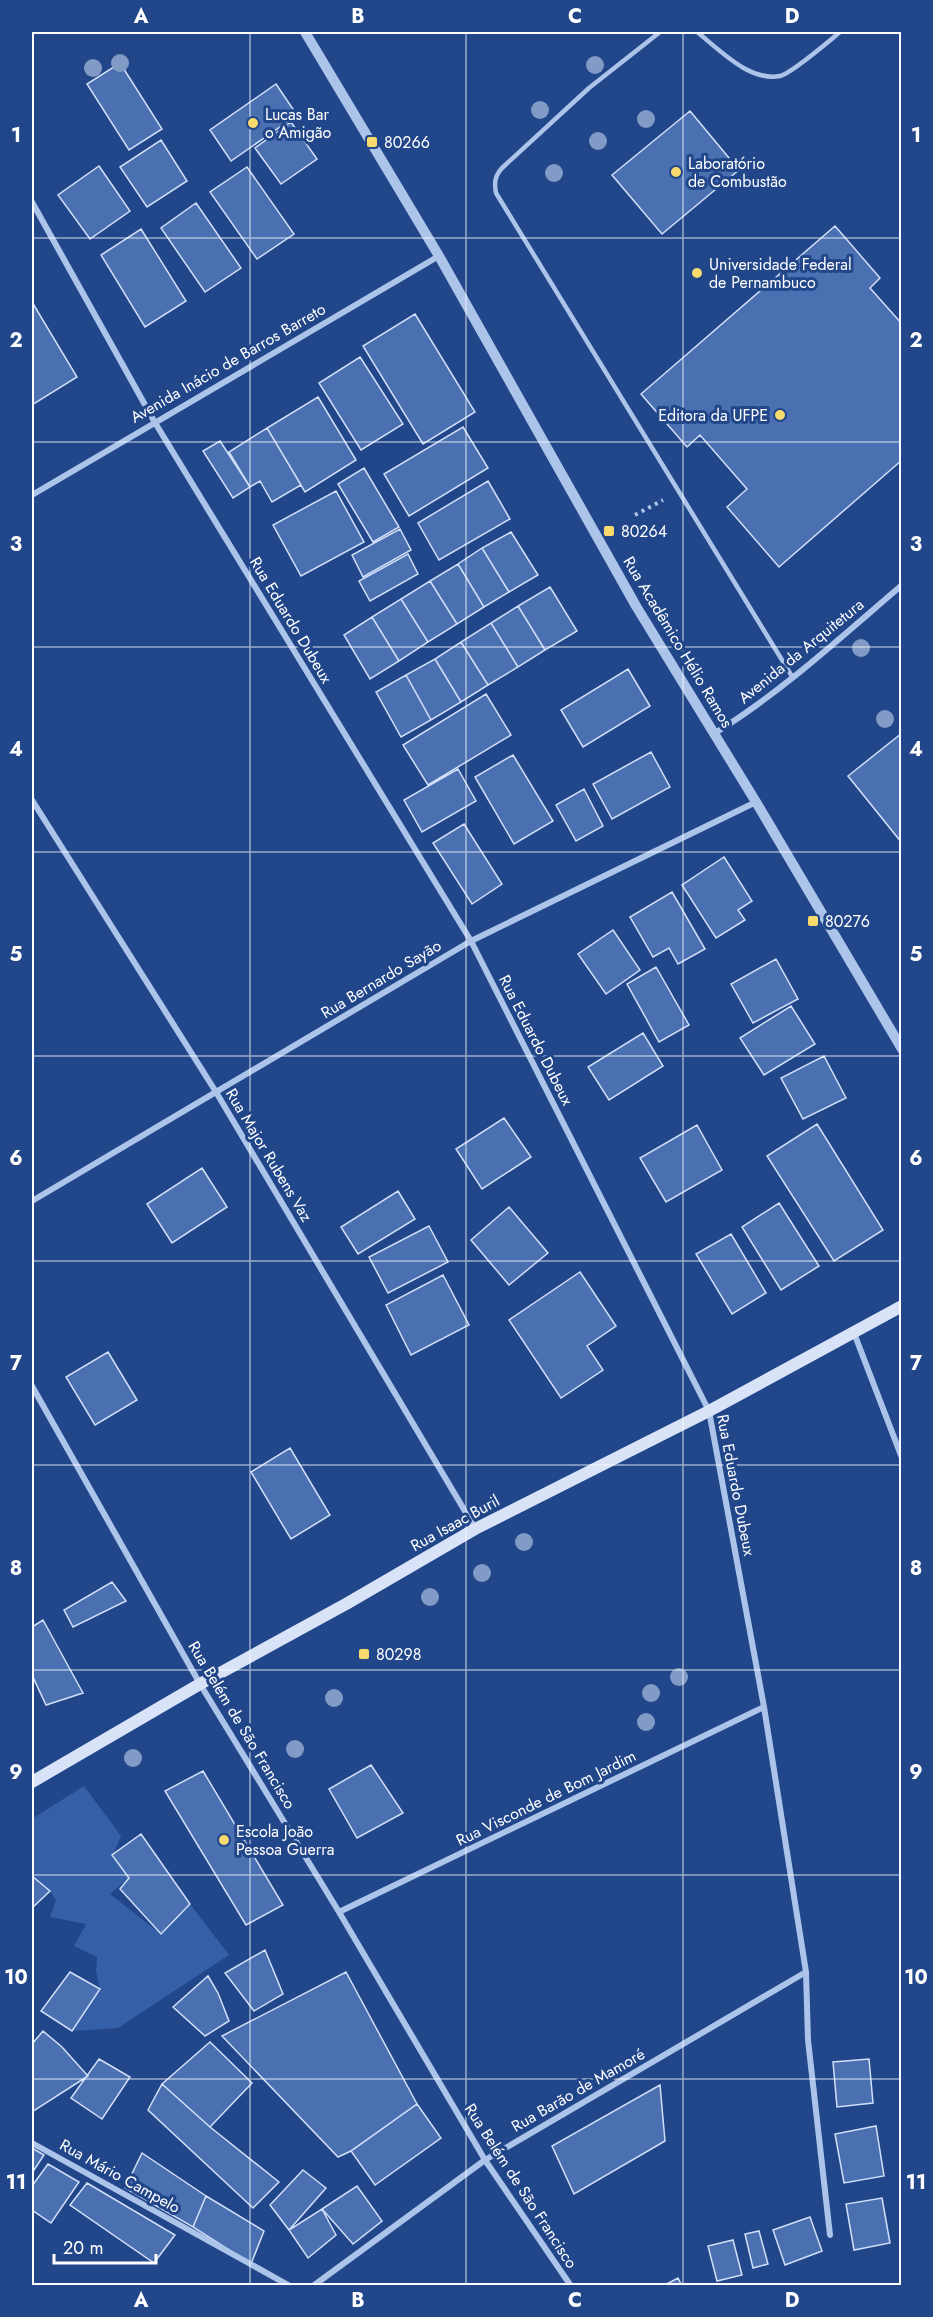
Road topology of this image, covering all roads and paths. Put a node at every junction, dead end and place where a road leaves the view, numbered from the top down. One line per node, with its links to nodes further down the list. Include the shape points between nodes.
1 (305, 32): 6 (street, Rua Acadêmico Hélio Ramos)
2 (660, 32): 8 (lane, via 589,88 502,168 495,187)
3 (697, 32): 4 (lane, via 760,76 782,76)
4 (840, 32)
5 (32, 202): 7 (street, Rua Eduardo Dubeux)
6 (439, 256): 7 (street, Avenida Inácio de Barros Barreto); 13 (street, Rua Acadêmico Hélio Ramos, via 636,606)
7 (154, 422): 9 (street, Avenida Inácio de Barros Barreto); 16 (street, Rua Eduardo Dubeux)
8 (679, 492): 10 (path); 12 (lane)
9 (32, 495)
10 (634, 515)
11 (902, 585): 12 (street, Avenida da Arquitetura)
12 (793, 678): 13 (street, Avenida da Arquitetura)
13 (715, 733): 15 (street, Rua Acadêmico Hélio Ramos)
14 (32, 800): 18 (street, Rua Major Rubens Vaz)
15 (756, 802): 16 (street, Rua Bernardo Sayão); 17 (street, Rua Acadêmico Hélio Ramos)
16 (471, 942): 18 (street, Rua Bernardo Sayão); 23 (street, Rua Eduardo Dubeux)
17 (902, 1049)
18 (216, 1092): 19 (street, Rua Bernardo Sayão); 25 (street, Rua Major Rubens Vaz)
19 (32, 1201)
20 (902, 1306): 21 (main road, Rua Isaac Buril)
21 (854, 1334): 23 (main road, Rua Isaac Buril); 24 (street)
22 (32, 1386): 26 (street, Rua Belém de São Francisco)
23 (709, 1411): 25 (main road, Rua Isaac Buril); 27 (street, Rua Eduardo Dubeux)
24 (902, 1458)
25 (475, 1529): 26 (main road, Rua Isaac Buril)
26 (200, 1684): 28 (main road, Rua Isaac Buril); 29 (street, Rua Belém de São Francisco)
27 (764, 1707): 29 (street, Rua Visconde de Bom Jardim); 30 (street, Rua Eduardo Dubeux)
28 (32, 1782)
29 (339, 1912): 32 (street, Rua Belém de São Francisco)
30 (806, 1972): 32 (street, Rua Barão de Mamoré); 33 (street, Rua Eduardo Dubeux, via 808,2040)
31 (32, 2143): 34 (street, Rua Mário Campelo)
32 (484, 2160): 35 (street, Rua Barão de Mamoré); 36 (street, Rua Belém de São Francisco)
33 (830, 2235)
34 (290, 2286)
35 (313, 2286)
36 (571, 2286)

